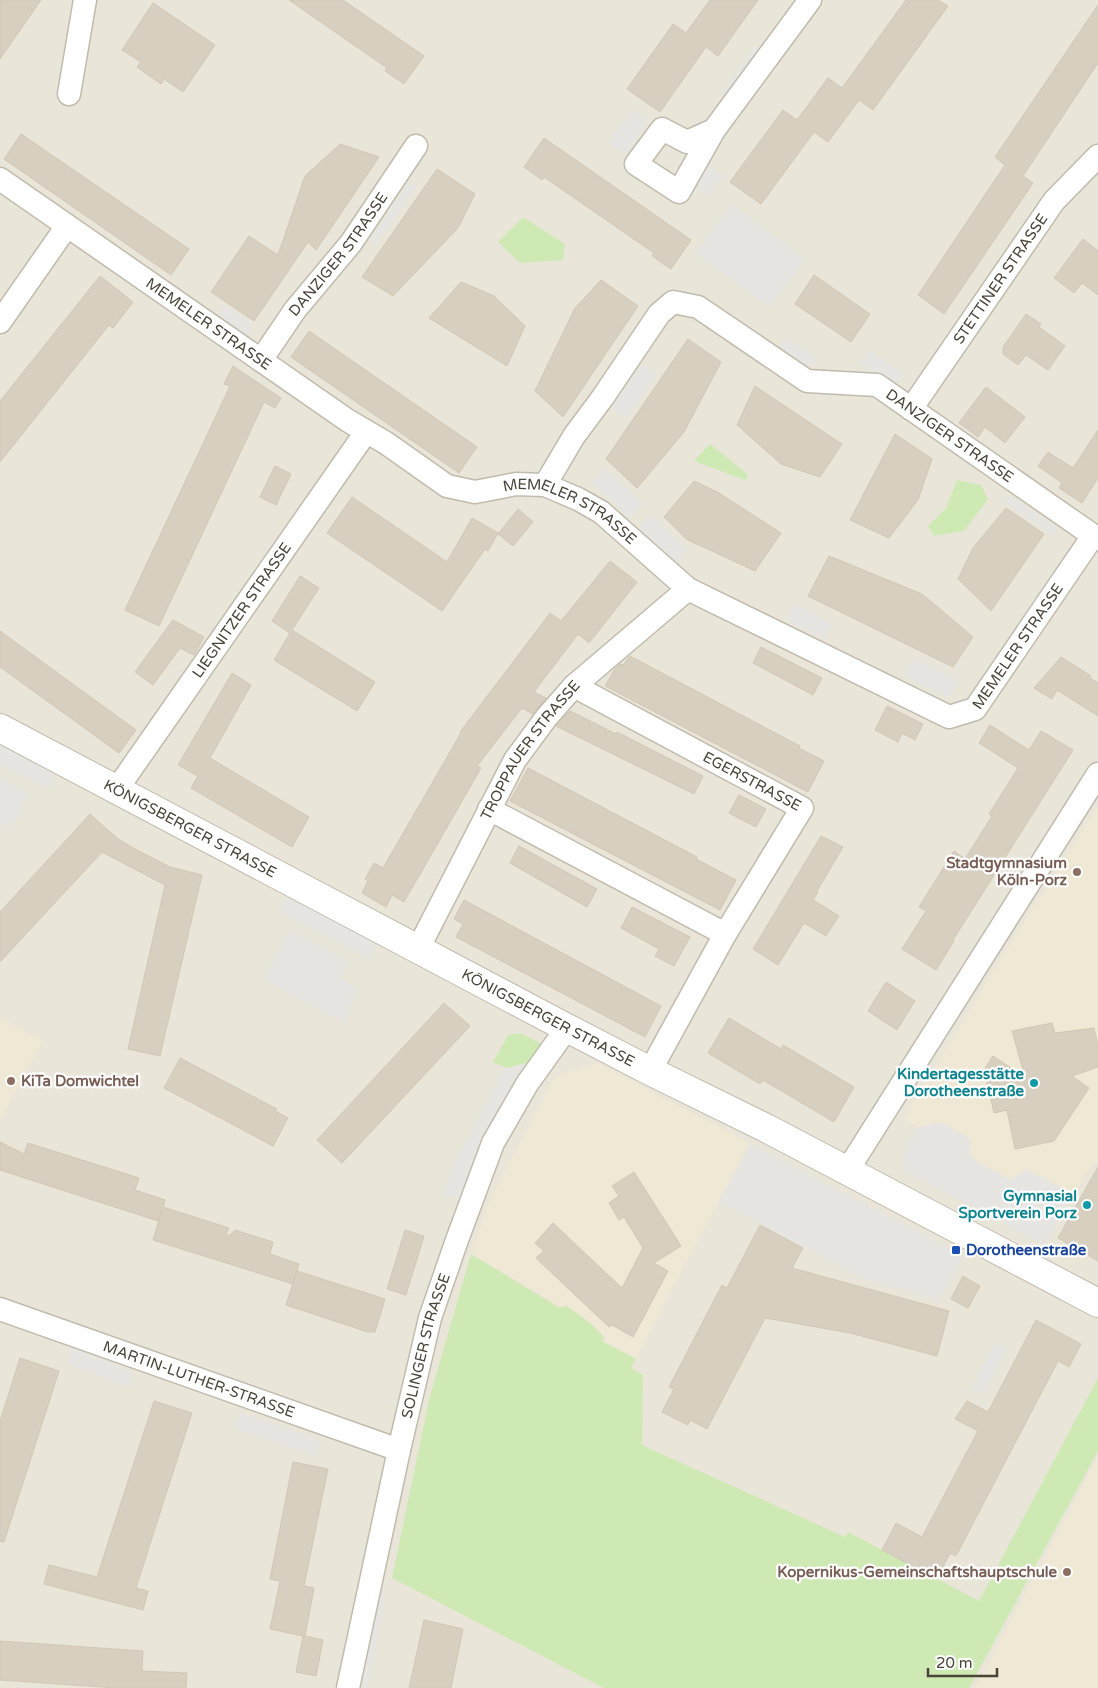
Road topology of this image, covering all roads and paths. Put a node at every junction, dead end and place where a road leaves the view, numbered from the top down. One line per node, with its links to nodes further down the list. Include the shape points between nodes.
1 (85, 0): 3 (street)
2 (810, 0): 4 (street)
3 (69, 94)
4 (714, 130)
5 (416, 146): 10 (street, DANZIGER STRASSE, via 351,243 295,310)
6 (1098, 156): 11 (street, STETTINER STRASSE, via 1054,201)
7 (0, 179): 8 (street, MEMELER STRASSE)
8 (67, 226): 9 (street); 10 (street, MEMELER STRASSE)
9 (0, 322)
10 (260, 360): 12 (street, MEMELER STRASSE)
11 (911, 409): 13 (street, DANZIGER STRASSE, via 877,384 807,381 698,307 673,302 659,314 574,436); 14 (street, DANZIGER STRASSE)
12 (366, 432): 13 (street, MEMELER STRASSE, via 447,486 475,492 516,484); 19 (street, LIEGNITZER STRASSE)
13 (545, 485): 15 (street, MEMELER STRASSE, via 599,510)
14 (1096, 537): 15 (street, MEMELER STRASSE, via 975,709 949,717)
15 (688, 589): 16 (street, TROPPAUER STRASSE)
16 (574, 686): 20 (street, TROPPAUER STRASSE, via 515,760); 21 (street, EGERSTRASSE, via 802,808)
17 (0, 728): 19 (street, KÖNIGSBERGER STRASSE)
18 (1098, 774): 25 (street)
19 (117, 790): 22 (street, KÖNIGSBERGER STRASSE)
20 (489, 808): 21 (street); 22 (street, TROPPAUER STRASSE)
21 (725, 934): 24 (street, EGERSTRASSE)
22 (418, 949): 23 (street, KÖNIGSBERGER STRASSE)
23 (567, 1028): 24 (street, KÖNIGSBERGER STRASSE); 28 (street, SOLINGER STRASSE, via 527,1084 493,1143 430,1318)
24 (650, 1071): 25 (street, KÖNIGSBERGER STRASSE)
25 (847, 1171): 26 (street, KÖNIGSBERGER STRASSE)
26 (1098, 1303)
27 (0, 1309): 28 (street, MARTIN-LUTHER-STRASSE)
28 (399, 1450): 29 (street, SOLINGER STRASSE)
29 (348, 1688)

